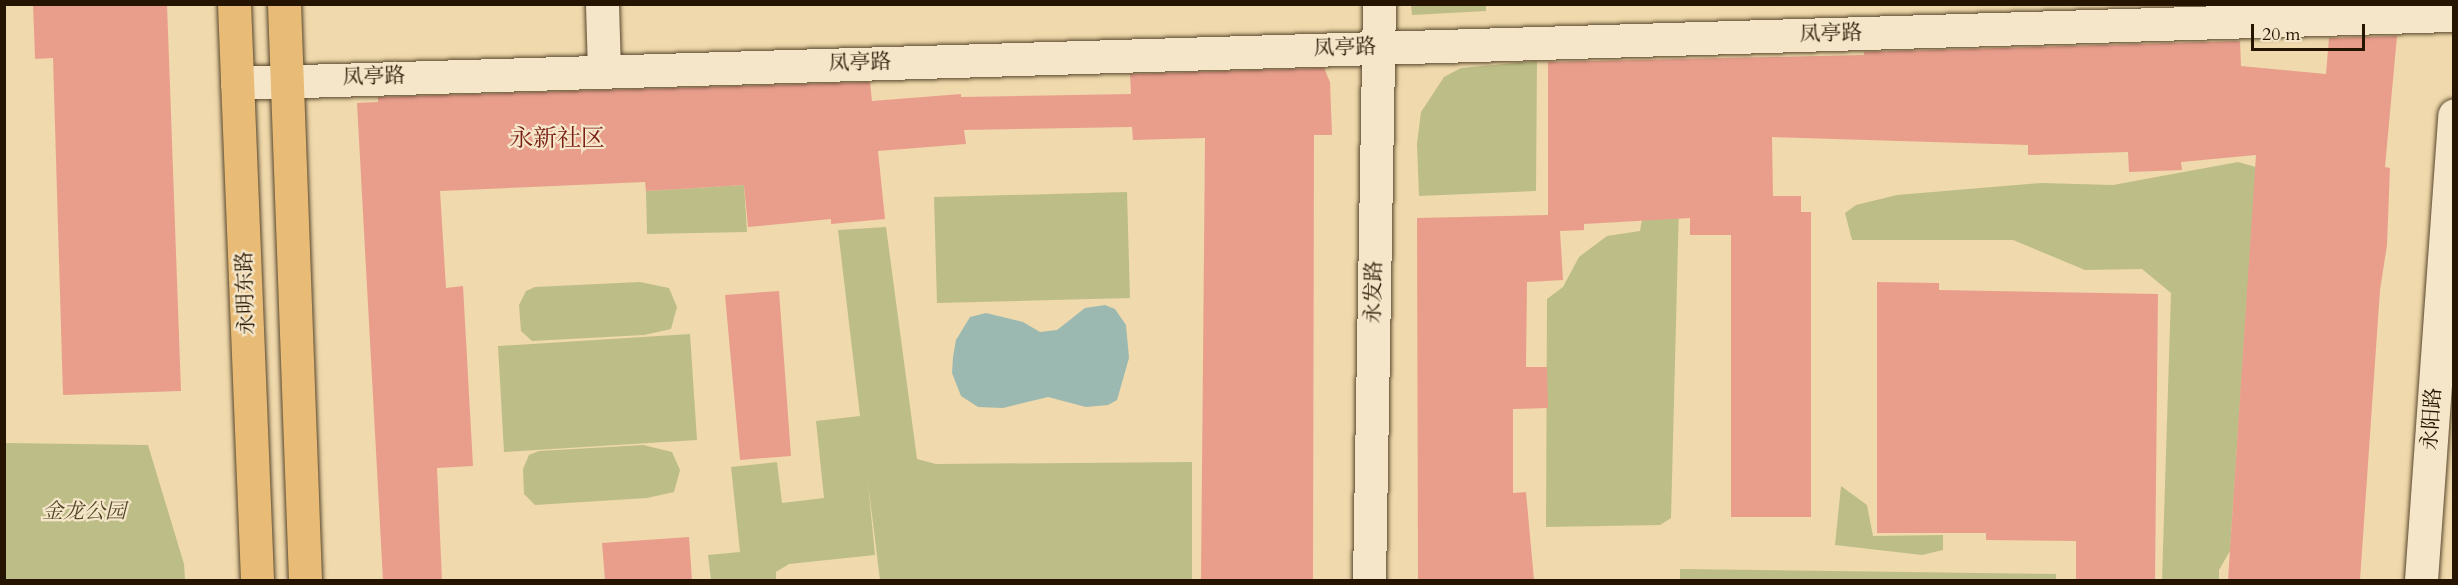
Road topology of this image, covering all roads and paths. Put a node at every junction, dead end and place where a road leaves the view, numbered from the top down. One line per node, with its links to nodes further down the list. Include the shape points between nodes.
1 (234, 4): 9 (main road, 永明东路)
2 (284, 4): 8 (main road)
3 (602, 4): 7 (street)
4 (1379, 4): 6 (street, 永发路)
5 (2454, 15): 6 (street, 凤亭路)
6 (1378, 47): 7 (street, 凤亭路); 13 (street, 永发路)
7 (604, 70): 8 (street, 凤亭路)
8 (286, 80): 9 (street, 凤亭路); 12 (main road)
9 (237, 83): 11 (main road, 永明东路)
10 (2454, 115): 14 (street, 永阳路)
11 (257, 580)
12 (305, 580)
13 (1368, 580)
14 (2421, 580)

